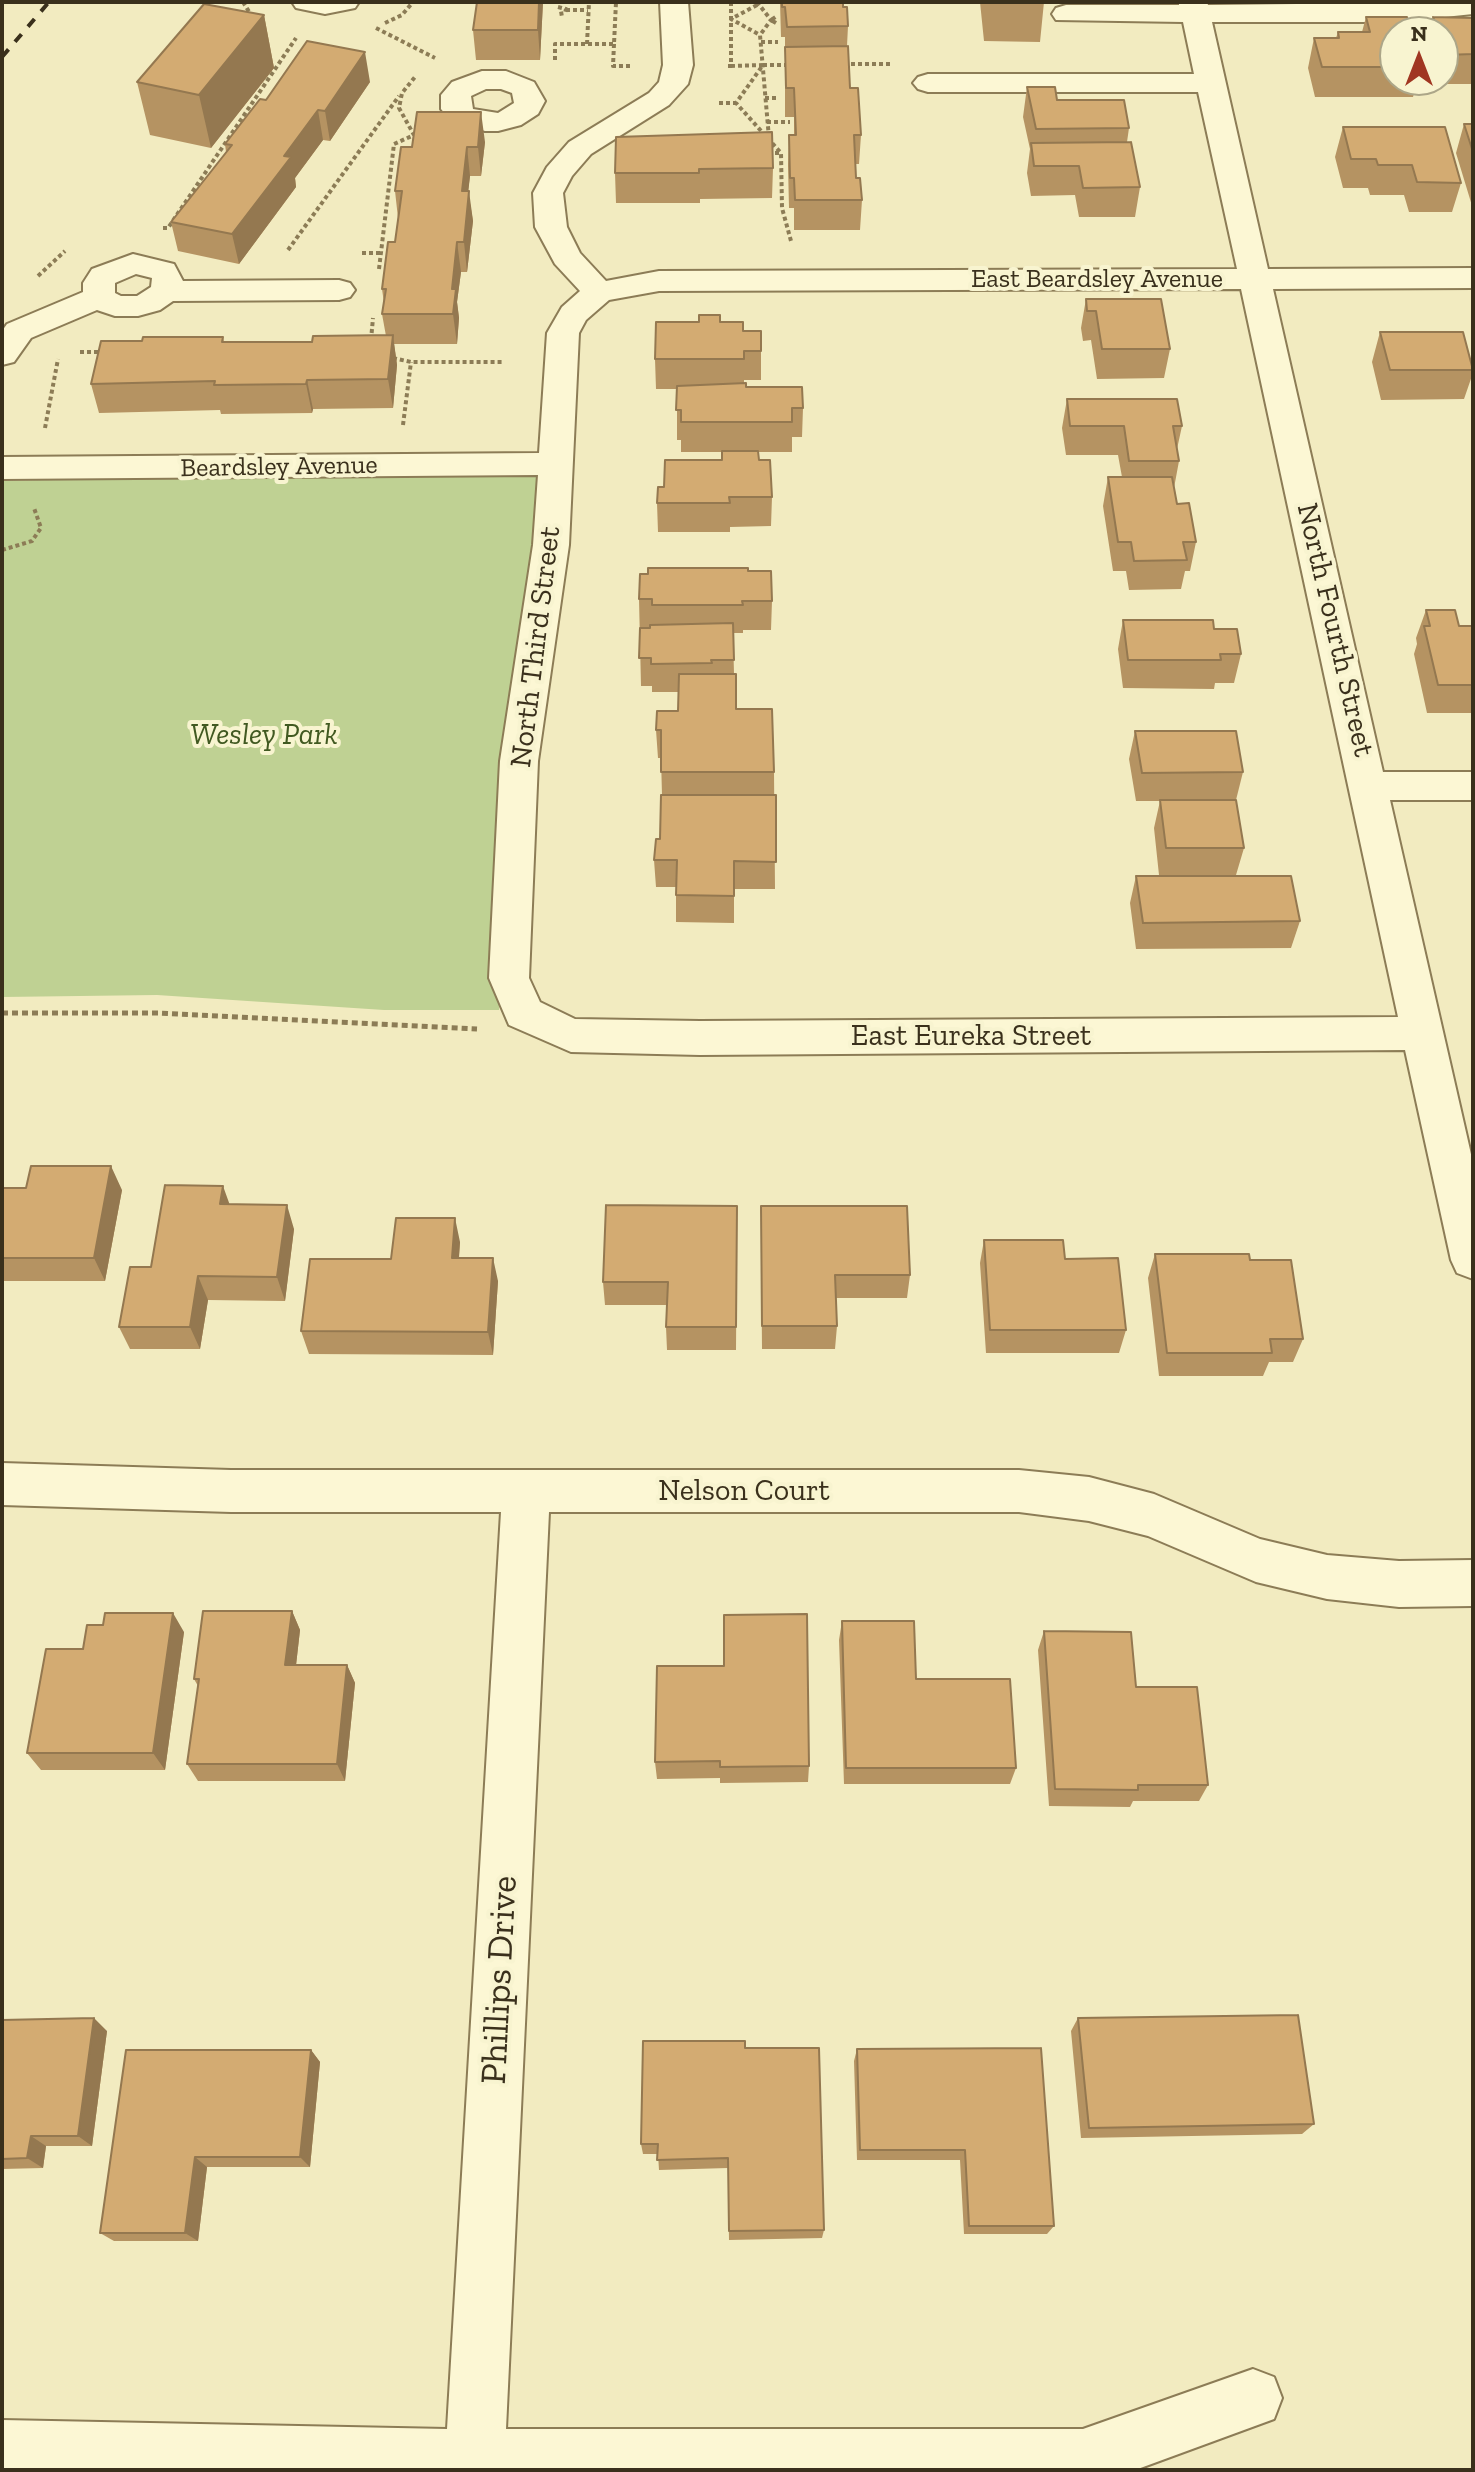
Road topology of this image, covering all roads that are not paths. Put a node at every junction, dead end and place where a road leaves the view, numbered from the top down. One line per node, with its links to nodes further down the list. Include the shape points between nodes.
1 (345, 2): 3 (street)
2 (674, 2): 12 (street, via 678,65 673,84 659,99 551,131 558,173 548,193 551,227 566,257)
3 (309, 3)
4 (1473, 5): 5 (street, via 1397,13)
5 (1195, 8): 6 (street); 8 (street, North Fourth Street)
6 (1066, 14)
7 (928, 83): 8 (street)
8 (1212, 83): 10 (street, North Fourth Street)
9 (1473, 278): 10 (street, East Beardsley Avenue)
10 (1257, 279): 12 (street, East Beardsley Avenue, via 659,281); 16 (street, North Fourth Street)
11 (339, 290): 13 (street, via 166,291 168,277 163,271 133,264 103,276 99,297 19,331)
12 (599, 292): 14 (street, North Third Street, via 573,314 563,333)
13 (2, 355)
14 (557, 464): 15 (street, Beardsley Avenue); 18 (street, North Third Street, via 551,545 519,761 509,978)
15 (2, 468)
16 (1370, 786): 17 (street); 19 (street, North Fourth Street)
17 (1473, 786)
18 (524, 1013): 19 (street, East Eureka Street, via 571,1035 700,1038)
19 (1423, 1033): 20 (street, North Fourth Street)
20 (1459, 1136): 21 (street, North Fourth Street)
21 (1473, 1260)
22 (2, 1484): 23 (street, Nelson Court, via 231,1491)
23 (526, 1490): 24 (street, Nelson Court, via 1019,1491 1089,1499 1154,1516 1256,1560 1327,1577 1399,1584); 27 (street, Phillips Drive)
24 (1473, 1583)
25 (1253, 2398): 27 (street, via 1083,2459)
26 (2, 2450): 27 (street)
27 (474, 2465)

